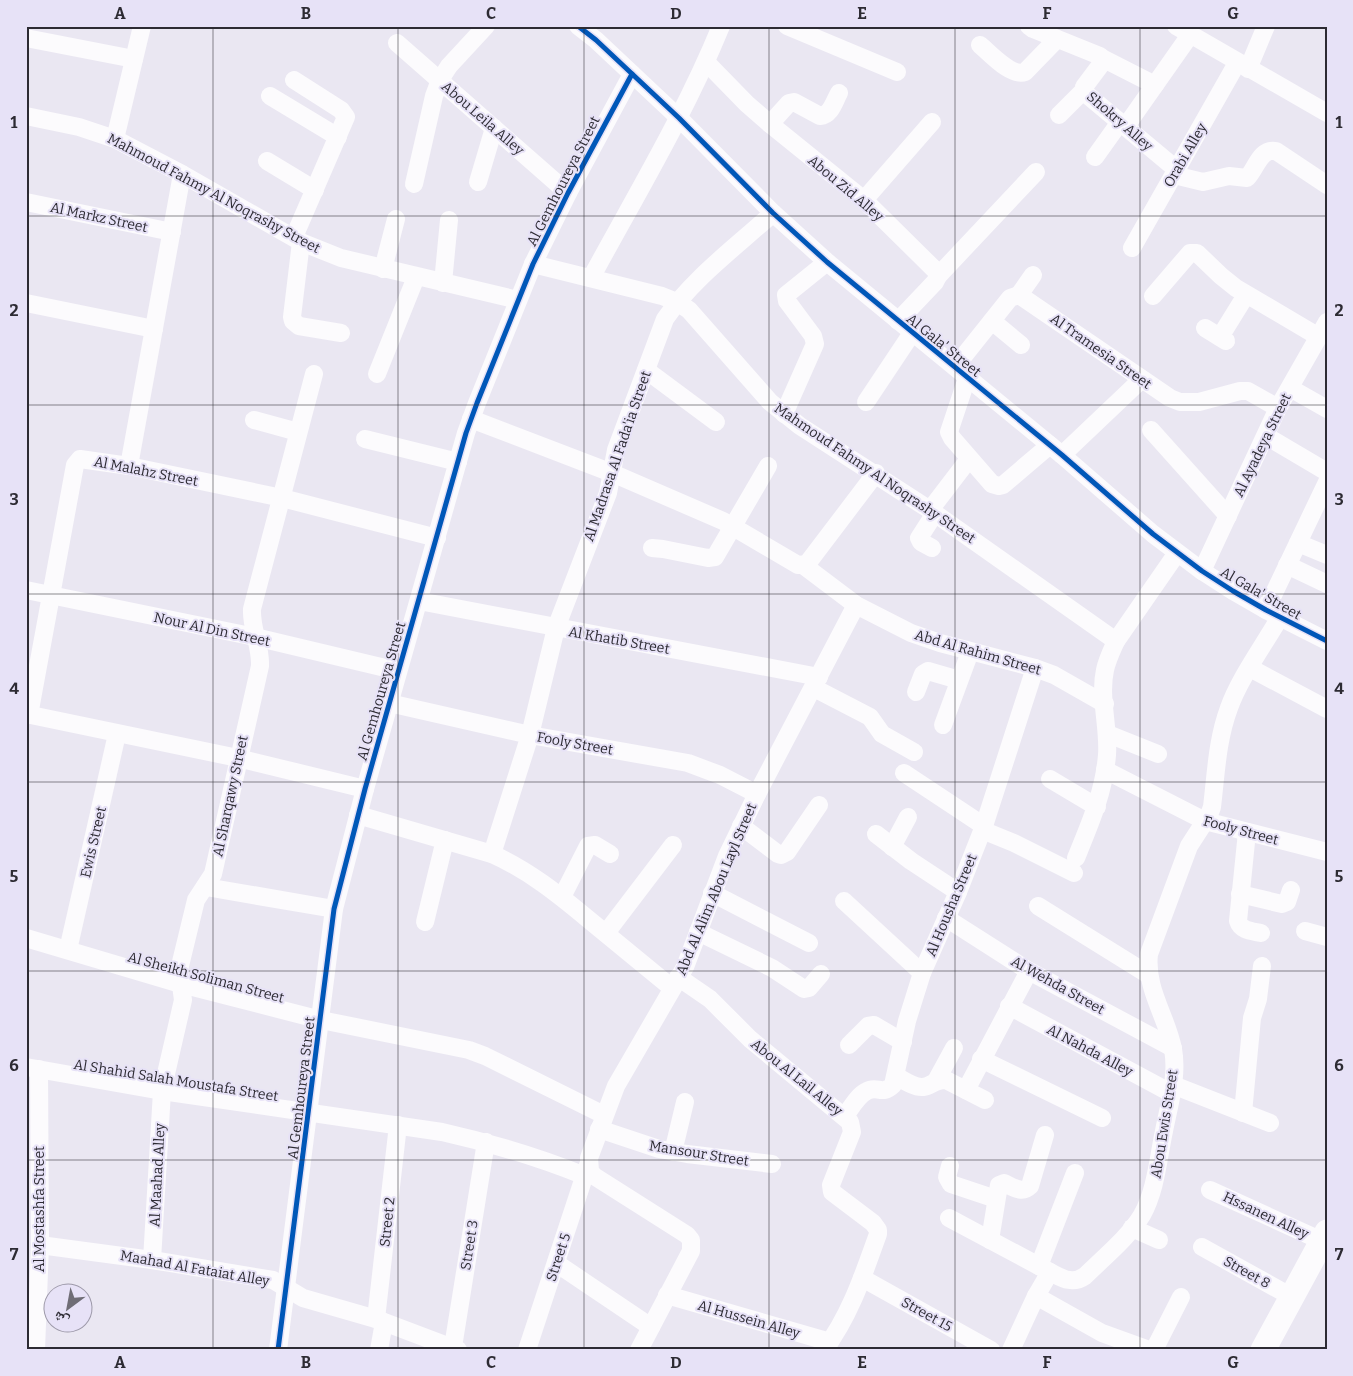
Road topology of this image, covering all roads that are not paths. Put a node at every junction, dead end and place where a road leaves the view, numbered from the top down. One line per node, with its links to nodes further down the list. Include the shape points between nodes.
1 (142, 26): 13 (street)
2 (486, 26): 20 (street)
3 (578, 26): 18 (street, Al Gala' Street)
4 (721, 26): 15 (street)
5 (787, 26): 17 (street)
6 (1029, 26): 10 (street)
7 (1266, 26): 16 (street, Orabi Alley)
8 (1183, 30): 16 (street); 21 (street)
9 (26, 38): 13 (street)
10 (1057, 39): 12 (street, via 1021,74 1012,71); 14 (street)
11 (398, 43): 20 (street, Abou Leila Alley)
12 (980, 45)
13 (134, 58): 34 (street)
14 (1102, 58): 21 (street); 22 (street, Shokry Alley)
15 (706, 62): 28 (street); 30 (street, Abou Zid Alley)
16 (1243, 66): 25 (street); 38 (street, Orabi Alley)
17 (897, 72)
18 (632, 74): 28 (street, Al Gala' Street); 44 (street, Al Gemhoureya Street)
19 (294, 80): 33 (street, via 344,113 345,121)
20 (440, 80): 32 (street, Abou Leila Alley); 41 (street)
21 (1155, 84): 31 (street)
22 (1084, 90): 26 (street); 31 (street, Shokry Alley)
23 (839, 93): 30 (street, via 824,116 794,102 789,103)
24 (270, 96): 33 (street)
25 (1327, 113)
26 (1060, 115)
27 (26, 116): 34 (street, Mahmoud Fahmy Al Noqrashy Street, via 79,127)
28 (679, 118): 47 (street, Al Gala' Street); 59 (street)
29 (932, 122): 45 (street)
30 (770, 124): 45 (street, Abou Zid Alley)
31 (1123, 124): 35 (street); 38 (street, Shokry Alley)
32 (494, 128): 40 (street); 44 (street, Abou Leila Alley)
33 (338, 137): 43 (street)
34 (115, 139): 39 (street, Mahmoud Fahmy Al Noqrashy Street)
35 (1095, 157)
36 (267, 161): 43 (street)
37 (1036, 172): 58 (street)
38 (1175, 172): 42 (street, via 1203,182 1223,176 1247,178 1264,153 1272,150); 52 (street, Orabi Alley)
39 (182, 174): 50 (street); 51 (street, Mahmoud Fahmy Al Noqrashy Street)
40 (478, 182)
41 (414, 184)
42 (1327, 185)
43 (315, 190): 51 (street)
44 (568, 193): 54 (street, Al Gemhoureya Street)
45 (864, 200): 58 (street, Abou Zid Alley)
46 (26, 202): 50 (street, Al Markz Street)
47 (773, 214): 53 (street, Al Gala' Street); 65 (street, Al Madrasa Al Fada'ia Street)
48 (396, 219): 55 (street)
49 (449, 220): 60 (street)
50 (172, 232): 70 (street)
51 (297, 240): 55 (street, Mahmoud Fahmy Al Noqrashy Street, via 342,258); 72 (street, via 293,321 299,326)
52 (1132, 248)
53 (827, 262): 67 (street, Al Gala' Street); 84 (street, via 786,295 815,344)
54 (533, 264): 59 (street, Mahmoud Fahmy Al Noqrashy Street); 64 (street, Al Gemhoureya Street)
55 (383, 269): 57 (street, Mahmoud Fahmy Al Noqrashy Street)
56 (1033, 275): 62 (street)
57 (416, 276): 60 (street, Mahmoud Fahmy Al Noqrashy Street); 78 (street)
58 (938, 276): 67 (street)
59 (590, 278): 65 (street, Mahmoud Fahmy Al Noqrashy Street)
60 (443, 283): 64 (street, Mahmoud Fahmy Al Noqrashy Street)
61 (1246, 294): 63 (street, via 1194,253); 69 (street, via 1223,339); 71 (street)
62 (1019, 295): 68 (street, via 1010,298); 79 (street, Al Tramesia Street)
63 (1153, 296)
64 (518, 300): 85 (street, Al Gemhoureya Street)
65 (677, 302): 75 (street, Al Madrasa Al Fada'ia Street, via 665,319); 84 (street, Mahmoud Fahmy Al Noqrashy Street, via 689,310)
66 (26, 303): 70 (street)
67 (898, 321): 73 (street, Al Gala' Street)
68 (992, 321): 74 (street); 76 (street)
69 (1205, 328)
70 (154, 329): 95 (street)
71 (1323, 329): 80 (street, Al Ayadeya Street)
72 (340, 333)
73 (912, 333): 76 (street, Al Gala' Street); 81 (street)
74 (1021, 345)
75 (646, 370): 87 (street); 98 (street, Al Madrasa Al Fada'ia Street, via 616,450)
76 (961, 373): 92 (street, Al Gala' Street); 93 (street, via 948,432)
77 (314, 374): 89 (street, Al Sharqawy Street)
78 (377, 374)
79 (1142, 379): 82 (street, Al Tramesia Street, via 1180,402 1199,402 1244,390); 92 (street)
80 (1290, 388): 82 (street, Al Ayadeya Street); 83 (street)
81 (866, 402)
82 (1278, 408): 90 (street, Al Ayadeya Street)
83 (1327, 409)
84 (784, 414): 99 (street, Mahmoud Fahmy Al Noqrashy Street)
85 (471, 419): 94 (street, Al Gemhoureya Street); 98 (street, Abd Al Rahim Street)
86 (254, 420): 89 (street)
87 (716, 422)
88 (1152, 430): 103 (street)
89 (298, 432): 101 (street, Al Sharqawy Street)
90 (1266, 436): 97 (street); 103 (street, Al Ayadeya Street)
91 (365, 439): 94 (street)
92 (1056, 450): 93 (street, via 999,486 992,484); 109 (street, Al Gala' Street)
93 (969, 459): 102 (street)
94 (458, 462): 105 (street, Al Gemhoureya Street)
95 (129, 466): 101 (street, Al Malahz Street); 116 (street, Al Malahz Street, via 84,459 77,462)
96 (768, 466): 104 (street)
97 (1327, 472)
98 (612, 473): 104 (street, Abd Al Rahim Street); 120 (street, Al Madrasa Al Fada'ia Street, via 608,493)
99 (876, 473): 102 (street, Mahmoud Fahmy Al Noqrashy Street); 112 (street, via 810,560)
100 (1327, 482): 106 (street, Abou Ewis Street)
101 (282, 498): 105 (street, Al Malahz Street); 121 (street, Al Sharqawy Street, via 252,609)
102 (932, 511): 108 (street, via 919,538); 122 (street, Mahmoud Fahmy Al Noqrashy Street)
103 (1228, 516): 113 (street, Al Ayadeya Street)
104 (733, 526): 107 (street, via 717,554 711,558); 112 (street, Abd Al Rahim Street, via 793,564)
105 (437, 538): 117 (street, Al Gemhoureya Street)
106 (1298, 543): 110 (street); 111 (street, Abou Ewis Street)
107 (652, 548)
108 (932, 548)
109 (1177, 553): 113 (street, Al Gala' Street); 122 (street)
110 (1327, 555)
111 (1287, 565): 114 (street); 119 (street, Abou Ewis Street)
112 (802, 566): 118 (street, Abd Al Rahim Street)
113 (1202, 571): 119 (street, Al Gala' Street)
114 (1327, 584)
115 (26, 590): 116 (street, Nour Al Din Street)
116 (52, 596): 121 (street, Nour Al Din Street); 134 (street, Al Malahz Street)
117 (419, 601): 120 (street, Al Khatib Street); 127 (street, Al Gemhoureya Street)
118 (856, 605): 124 (street, Abd Al Rahim Street, via 911,633); 129 (street, Abd Al Alim Abou Layl Street)
119 (1273, 614): 123 (street, Al Gala' Street); 126 (street, Abou Ewis Street)
120 (556, 628): 129 (street, Al Khatib Street); 138 (street, Al Madrasa Al Fada'ia Street)
121 (255, 637): 127 (street, Nour Al Din Street); 141 (street, Al Sharqawy Street, via 261,656 260,666)
122 (1116, 641): 132 (street, via 1105,671)
123 (1327, 641)
124 (970, 652): 125 (street, Abd Al Rahim Street); 128 (street)
125 (1035, 668): 132 (street, Abd Al Rahim Street, via 1072,683); 153 (street, Al Housha Street)
126 (1250, 668): 133 (street); 151 (street, Abou Ewis Street, via 1235,693 1225,721 1212,807)
127 (398, 671): 131 (street, Al Gemhoureya Street)
128 (959, 680): 130 (street, via 928,671 923,674); 135 (street)
129 (816, 682): 139 (street, Al Khatib Street, via 870,717 886,736); 146 (street, Abd Al Alim Abou Layl Street)
130 (916, 692)
131 (389, 704): 138 (street, Fooly Street); 145 (street, Al Gemhoureya Street)
132 (1105, 704): 137 (street)
133 (1327, 709)
134 (27, 715): 136 (street)
135 (942, 725)
136 (117, 734): 141 (street); 180 (street, Ewis Street)
137 (1108, 734): 140 (street); 142 (street)
138 (530, 735): 146 (street, Fooly Street, via 688,763); 160 (street, Al Madrasa Al Fada'ia Street)
139 (914, 752)
140 (1158, 754)
141 (238, 758): 145 (street); 162 (street, Al Sharqawy Street, via 214,874)
142 (1105, 770): 148 (street); 151 (street, Fooly Street)
143 (904, 772): 153 (street)
144 (1050, 779): 148 (street)
145 (365, 789): 149 (street, Al Gemhoureya Street)
146 (757, 794): 152 (street, Abd Al Alim Abou Layl Street)
147 (819, 805): 152 (street, via 788,852 782,855)
148 (1097, 807): 153 (street, via 1075,865)
149 (358, 815): 156 (street, Abou Al Lail Alley); 170 (street, Al Gemhoureya Street)
150 (908, 817): 158 (street)
151 (1205, 822): 154 (street, Fooly Street); 185 (street, Abou Ewis Street, via 1189,846 1152,944)
152 (741, 826): 165 (street, Abd Al Alim Abou Layl Street)
153 (983, 828): 164 (street, Al Housha Street)
154 (1246, 832): 159 (street, Fooly Street); 166 (street)
155 (876, 834): 158 (street)
156 (445, 840): 160 (street, Abou Al Lail Alley); 172 (street)
157 (672, 844): 175 (street)
158 (892, 847): 164 (street)
159 (1327, 852)
160 (492, 854): 167 (street, Abou Al Lail Alley, via 525,870)
161 (610, 854): 167 (street, via 594,845 588,846)
162 (206, 887): 170 (street); 187 (street, Al Sharqawy Street, via 196,900 180,970)
163 (1291, 890): 166 (street, via 1287,902 1282,904)
164 (958, 892): 171 (street, Al Housha Street)
165 (712, 893): 174 (street, Abd Al Alim Abou Layl Street); 179 (street)
166 (1240, 894): 176 (street, via 1239,924 1244,929)
167 (562, 897): 175 (street, Abou Al Lail Alley)
168 (844, 901): 183 (street)
169 (1038, 906): 185 (street)
170 (334, 909): 189 (street, Al Gemhoureya Street)
171 (946, 918): 182 (street, Al Wehda Street); 183 (street, Al Housha Street)
172 (425, 922)
173 (1305, 931): 177 (street)
174 (698, 932): 184 (street, via 778,971 804,989 809,988); 186 (street, Abd Al Alim Abou Layl Street, via 690,956)
175 (606, 933): 186 (street, Abou Al Lail Alley)
176 (1261, 933)
177 (1327, 937)
178 (26, 938): 180 (street, Al Sheikh Soliman Street)
179 (808, 943)
180 (68, 950): 187 (street, Al Sheikh Soliman Street)
181 (1262, 966): 204 (street, via 1252,1018)
182 (1029, 971): 188 (street); 193 (street, Al Wehda Street)
183 (922, 973): 190 (street, Al Housha Street)
184 (821, 974)
185 (1149, 975): 193 (street, Abou Ewis Street)
186 (675, 982): 205 (street, Abou Al Lail Alley, via 710,999 745,1035); 207 (street, Abd Al Alim Abou Layl Street, via 623,1071)
187 (181, 984): 189 (street, Al Sheikh Soliman Street); 200 (street, Al Sharqawy Street, via 184,1000)
188 (1009, 1006): 194 (street); 198 (street, Al Nahda Alley)
189 (321, 1020): 203 (street, Al Gemhoureya Street); 207 (street, Al Sheikh Soliman Street, via 477,1053)
190 (903, 1042): 191 (street, via 874,1025 868,1026); 196 (street, Al Housha Street)
191 (850, 1045)
192 (954, 1048): 197 (street)
193 (1173, 1048): 198 (street, Abou Ewis Street)
194 (982, 1060): 199 (street); 206 (street)
195 (33, 1068): 200 (street, Al Shahid Salah Moustafa Street); 224 (street, Al Mostashfa Street)
196 (896, 1076): 197 (street, via 919,1086); 205 (street, via 889,1090 865,1091)
197 (936, 1081): 199 (street, via 946,1080)
198 (1172, 1089): 204 (street, Al Nahda Alley); 220 (street, Abou Ewis Street, via 1152,1191 1141,1217)
199 (966, 1090): 201 (street)
200 (162, 1091): 203 (street, Al Shahid Salah Moustafa Street); 226 (street, Al Maahad Alley)
201 (985, 1100)
202 (685, 1102): 212 (street)
203 (309, 1113): 209 (street, Al Shahid Salah Moustafa Street); 230 (street, Al Gemhoureya Street)
204 (1243, 1113): 208 (street, Al Nahda Alley)
205 (845, 1116): 229 (street, Abou Al Lail Alley, via 852,1132 831,1188 834,1195 878,1230)
206 (1102, 1118)
207 (602, 1122): 212 (street, Mansour Street, via 646,1146); 215 (street, Abd Al Alim Abou Layl Street)
208 (1270, 1123)
209 (398, 1125): 211 (street, Al Shahid Salah Moustafa Street); 235 (street, Street 2)
210 (1045, 1135): 218 (street, via 1030,1186 1021,1190 1002,1183)
211 (486, 1142): 215 (street, Al Shahid Salah Moustafa Street); 239 (street, Street 3)
212 (673, 1152): 213 (street, Mansour Street)
213 (772, 1164)
214 (950, 1166): 218 (street, via 947,1180 951,1184)
215 (587, 1170): 227 (street, Street 5); 231 (street, via 691,1240 691,1251)
216 (1075, 1173): 228 (street)
217 (1210, 1190): 221 (street, Hssanen Alley)
218 (996, 1199): 222 (street)
219 (949, 1218): 222 (street, Abou Ewis Street)
220 (1132, 1228): 223 (street); 228 (street, Abou Ewis Street, via 1079,1280 1065,1280)
221 (1324, 1237): 234 (street)
222 (990, 1240): 228 (street, Abou Ewis Street)
223 (1159, 1240)
224 (40, 1245): 226 (street, Maahad Al Fataiat Alley); 240 (street, Al Mostashfa Street)
225 (1202, 1247): 234 (street, Street 8)
226 (152, 1260): 230 (street, Maahad Al Fataiat Alley, via 273,1280)
227 (556, 1263): 236 (street); 243 (street, Street 5)
228 (1044, 1269): 232 (street)
229 (862, 1278): 237 (street, Abou Al Lail Alley); 245 (street, Street 15)
230 (287, 1289): 235 (street, Maahad Al Fataiat Alley, via 302,1298); 241 (street, Al Gemhoureya Street)
231 (667, 1295): 236 (street); 237 (street, Al Hussein Alley)
232 (1036, 1296): 246 (street); 247 (street, via 1102,1333)
233 (1181, 1297): 248 (street)
234 (1292, 1297): 238 (street)
235 (380, 1321): 239 (street, Maahad Al Fataiat Alley); 242 (street, Street 2)
236 (651, 1328): 244 (street)
237 (827, 1346)
238 (1271, 1347)
239 (455, 1348)
240 (36, 1350)
241 (278, 1350)
242 (379, 1350)
243 (527, 1350)
244 (639, 1350)
245 (991, 1350)
246 (1011, 1350)
247 (1149, 1350)
248 (1154, 1350)

